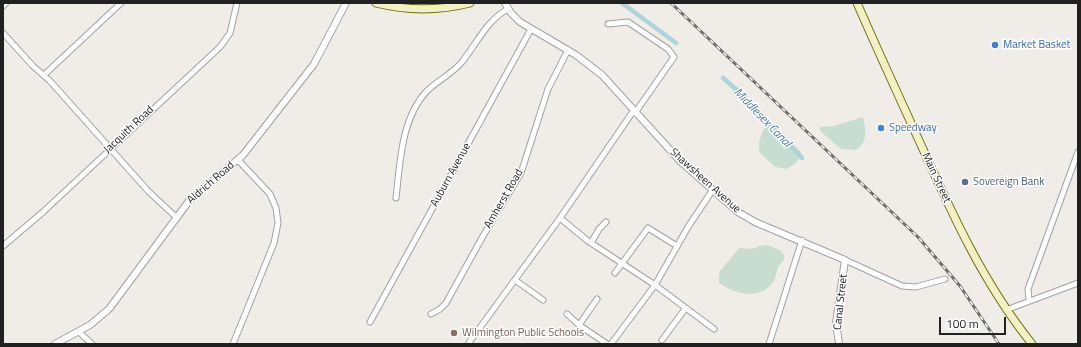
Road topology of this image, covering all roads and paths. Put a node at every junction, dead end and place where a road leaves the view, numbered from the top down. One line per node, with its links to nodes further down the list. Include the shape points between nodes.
1 (6, 3): 8 (street)
2 (121, 3): 15 (street)
3 (237, 3): 17 (street, Jacquith Road, via 230,33 220,47)
4 (346, 3): 19 (street, Aldrich Road, via 314,64)
5 (376, 3): 9 (main road)
6 (470, 3): 9 (main road, via 438,9)
7 (857, 3): 40 (main road, Main Street, via 952,212 981,270)
8 (3, 6)
9 (414, 6)
10 (507, 6): 12 (street, Shawsheen Avenue, via 515,18); 21 (street, via 492,20 457,68 428,89 421,98 405,130)
11 (608, 24): 16 (street, via 627,22 660,43 674,57)
12 (532, 29): 14 (street, Shawsheen Avenue); 43 (street, Auburn Avenue)
13 (3, 33): 15 (street)
14 (568, 50): 16 (street, Shawsheen Avenue, via 602,75); 41 (street, Amherst Road, via 548,89 521,173 446,303)
15 (44, 75): 17 (street)
16 (635, 112): 20 (street, Shawsheen Avenue, via 673,154); 23 (street)
17 (110, 148): 22 (street); 27 (street, Jacquith Road)
18 (1078, 152): 38 (street, via 1028,289)
19 (238, 160): 22 (street, Aldrich Road, via 200,190); 50 (street, via 270,194 276,208 278,223 275,242)
20 (712, 190): 25 (street, Shawsheen Avenue, via 749,219); 28 (street)
21 (396, 198)
22 (176, 217): 46 (street, Aldrich Road, via 109,309)
23 (560, 218): 26 (street); 33 (street)
24 (606, 222): 26 (street)
25 (802, 240): 29 (street, Shawsheen Avenue); 54 (street)
26 (591, 243): 30 (street)
27 (3, 246)
28 (677, 246): 30 (street, via 649,228); 35 (street)
29 (845, 260): 32 (street, Shawsheen Avenue, via 907,287); 55 (street, Canal Street, via 836,322)
30 (622, 263): 31 (street); 35 (street)
31 (614, 273)
32 (945, 279)
33 (515, 280): 37 (street); 51 (street)
34 (1078, 283): 38 (street)
35 (655, 285): 39 (street); 53 (street)
36 (597, 299): 44 (street)
37 (543, 300)
38 (1029, 300): 40 (street)
39 (685, 309): 45 (street); 47 (street)
40 (1006, 310): 56 (main road, Main Street)
41 (431, 314)
42 (567, 314): 44 (street)
43 (370, 322)
44 (579, 325): 52 (street)
45 (714, 329)
46 (79, 332): 48 (street, Aldrich Road); 49 (street)
47 (662, 340)
48 (55, 344)
49 (92, 344)
50 (233, 344)
51 (468, 344)
52 (607, 344)
53 (611, 344)
54 (769, 344)
55 (839, 344)
56 (1032, 344)

